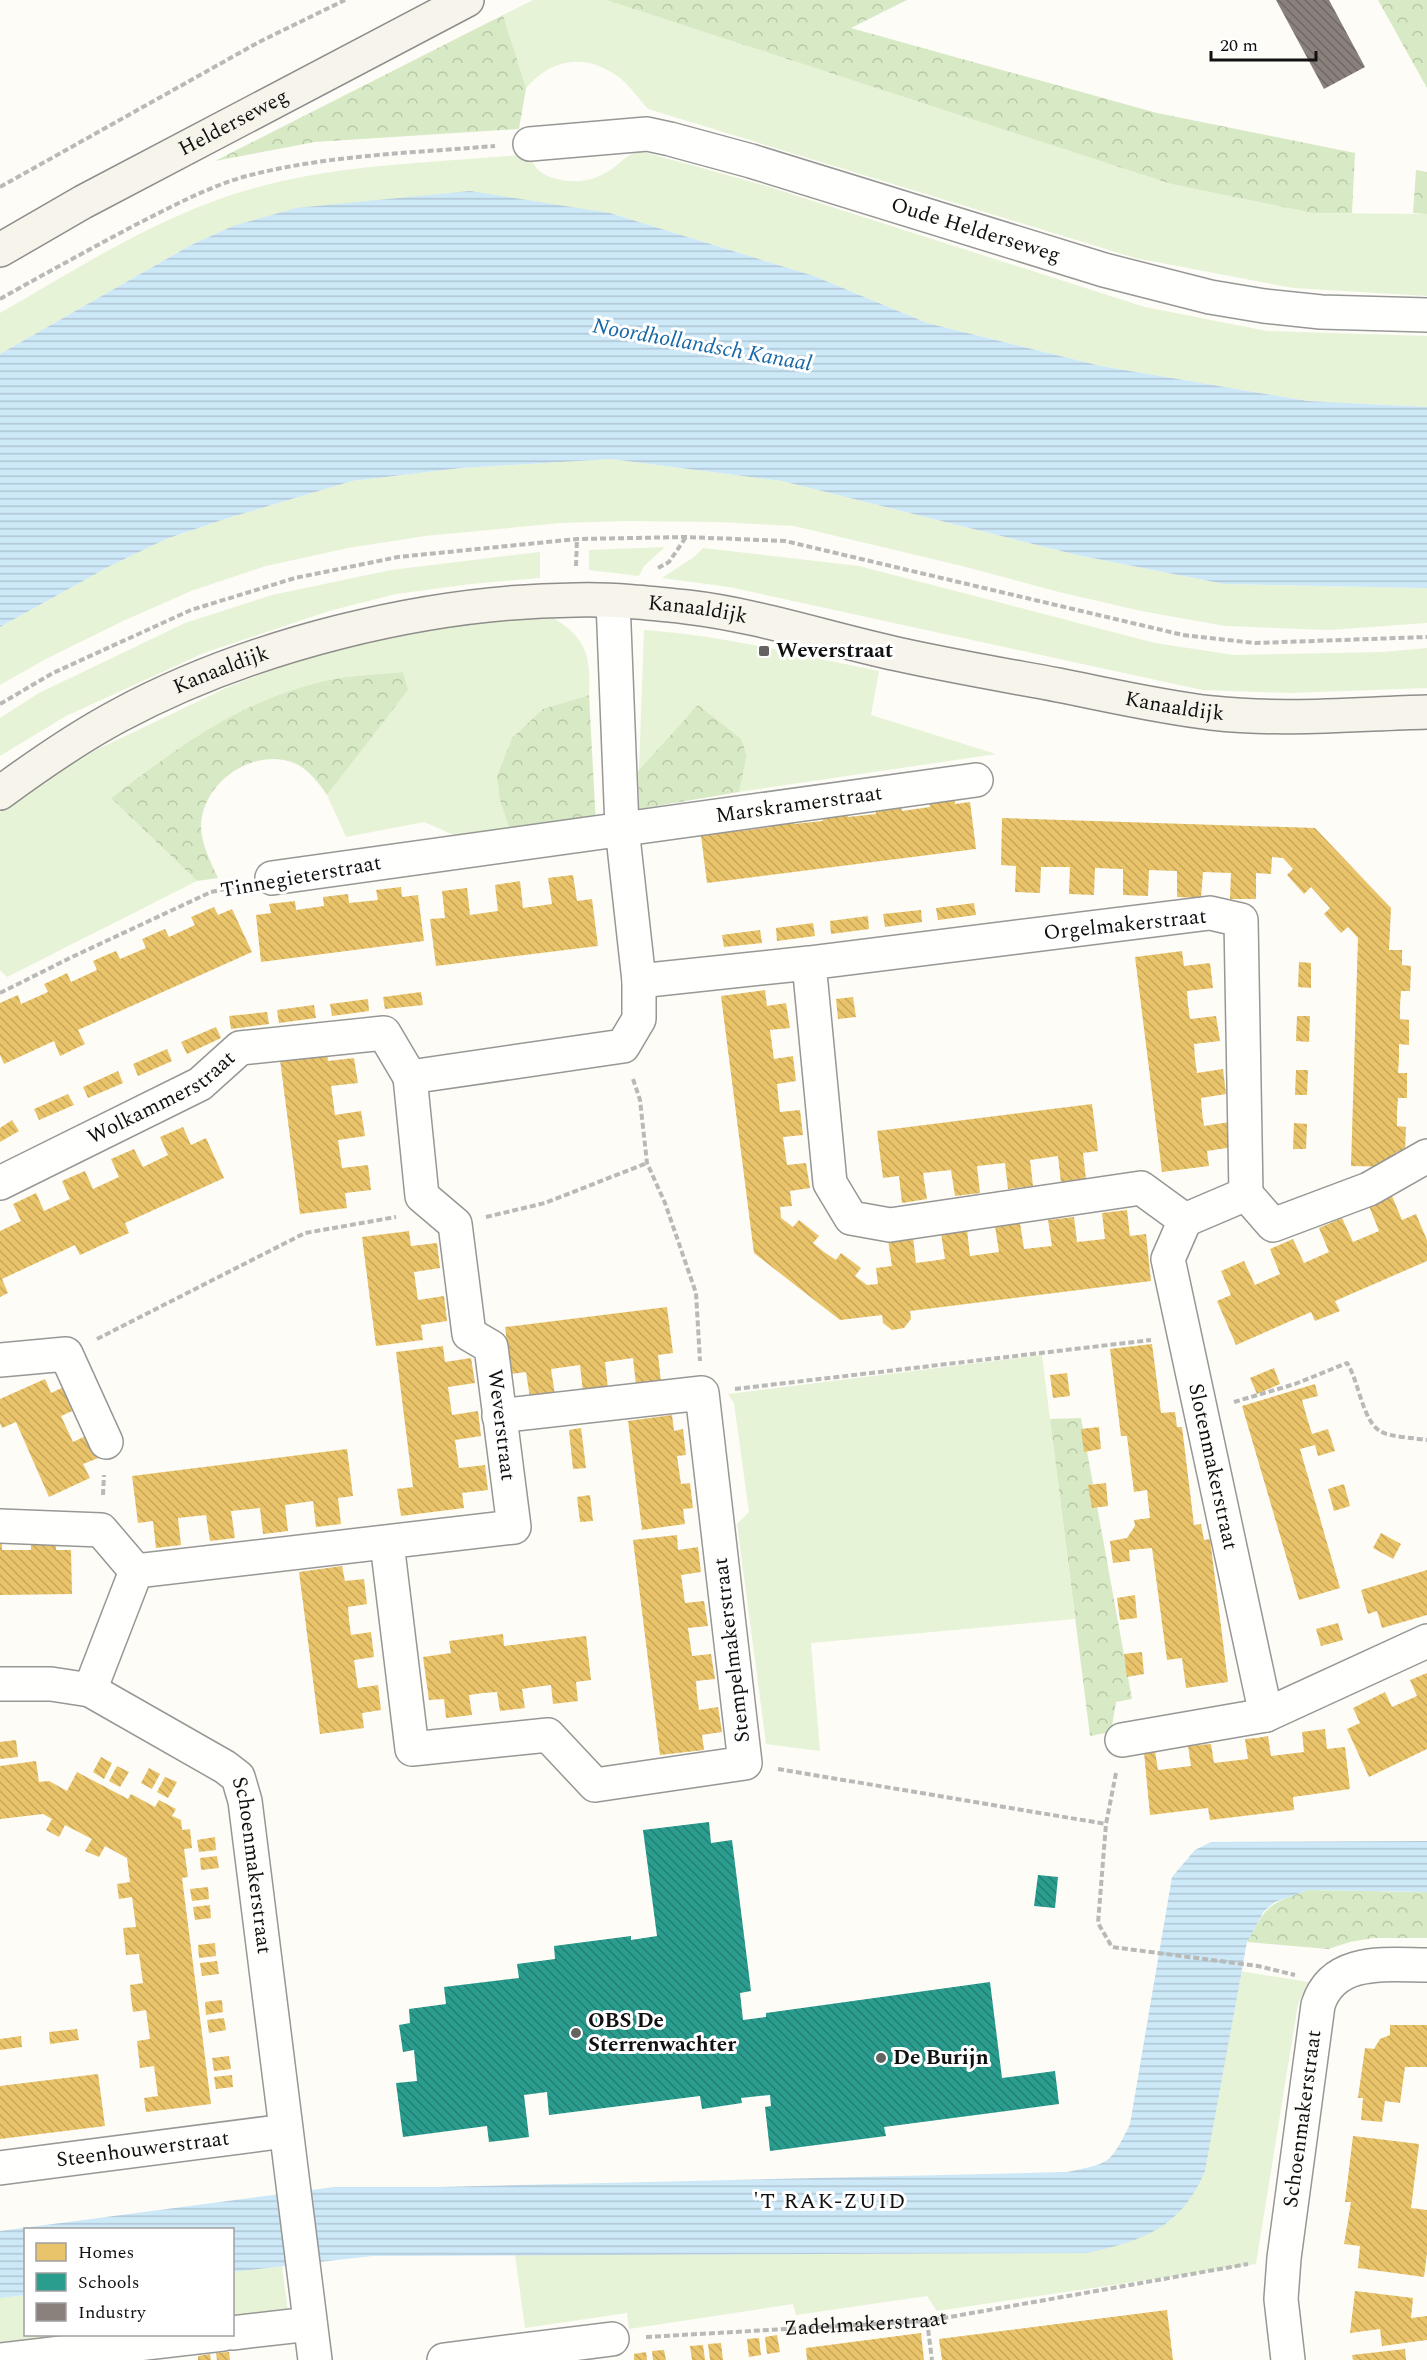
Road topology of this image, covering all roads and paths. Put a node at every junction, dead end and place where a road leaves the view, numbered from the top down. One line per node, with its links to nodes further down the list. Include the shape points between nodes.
1 (345, 0): 4 (path, via 259,42)
2 (467, 0): 5 (street, Helderseweg, via 83,202)
3 (530, 144): 6 (path, via 357,158 243,178 194,195); 7 (street, Oude Helderseweg, via 647,134 762,164 1104,270 1199,294 1321,312)
4 (0, 187)
5 (0, 250)
6 (0, 300)
7 (1427, 315)
8 (613, 601): 9 (street, Kanaaldijk, via 692,608 898,654 1210,712 1283,716); 11 (street, Kanaaldijk, via 509,604 429,613 284,648 196,680 120,715); 12 (street)
9 (1427, 712)
10 (976, 780): 12 (street, Marskramerstraat)
11 (0, 793)
12 (622, 828): 13 (street, Tinnegieterstraat); 15 (street)
13 (272, 878): 16 (path, Tinnegieterstraat, via 211,892)
14 (809, 963): 15 (street, Orgelmakerstraat); 23 (street, Orgelmakerstraat, via 1210,913 1241,920); 25 (street, via 830,1183 851,1218 890,1225 1141,1188)
15 (639, 981): 17 (street, via 639,1019)
16 (0, 993)
17 (623, 1046): 18 (street); 21 (path, via 640,1100)
18 (410, 1077): 22 (street, Wolkammerstraat, via 384,1033 240,1048 200,1084); 24 (street, Weverstraat, via 422,1196)
19 (1427, 1149): 20 (street)
20 (1427, 1156): 23 (street, via 1369,1189 1273,1226)
21 (647, 1163): 24 (path, via 545,1203); 29 (path, via 696,1293)
22 (0, 1183)
23 (1246, 1194): 25 (street)
24 (446, 1217): 27 (path, via 305,1233); 31 (street, Weverstraat, via 470,1334 491,1347)
25 (1185, 1220): 26 (street, Slotenmakerstraat, via 1168,1259)
26 (1185, 1336): 29 (path); 30 (street, Slotenmakerstraat)
27 (66, 1354): 28 (street); 33 (street)
28 (0, 1360)
29 (702, 1393): 31 (street); 43 (street, Stempelmakerstraat)
30 (1202, 1412): 32 (path, via 1295,1384 1347,1363 1370,1420 1380,1432); 41 (street, Slotenmakerstraat)
31 (499, 1416): 36 (street, Weverstraat, via 514,1527)
32 (1427, 1440)
33 (106, 1442): 35 (path)
34 (0, 1526): 35 (street)
35 (101, 1530): 37 (street)
36 (387, 1543): 37 (street, Weverstraat); 43 (street, Stempelmakerstraat, via 412,1749 548,1735 595,1785)
37 (136, 1571): 40 (street)
38 (1427, 1641): 41 (street)
39 (0, 1684): 40 (street, Schoenmakerstraat, via 51,1684)
40 (90, 1690): 47 (street, Schoenmakerstraat, via 238,1777 247,1813)
41 (1266, 1715): 42 (street)
42 (1122, 1740): 44 (path)
43 (745, 1763): 44 (path)
44 (1106, 1824): 46 (path, via 1098,1923 1112,1947)
45 (1427, 1965): 49 (street, Schoenmakerstraat, via 1361,1967 1336,1977 1322,1994)
46 (1258, 1966)
47 (285, 2131): 48 (street, Steenhouwerstraat); 51 (street, Schoenmakerstraat)
48 (0, 2168)
49 (1284, 2258): 50 (path, Zadelmakerstraat); 59 (street, Schoenmakerstraat, via 1281,2299)
50 (927, 2321): 54 (path, Zadelmakerstraat); 58 (path)
51 (310, 2324): 52 (street); 56 (street)
52 (234, 2333)
53 (206, 2336): 55 (street)
54 (612, 2339): 57 (street)
55 (2, 2360)
56 (315, 2360)
57 (444, 2360)
58 (932, 2360)
59 (1287, 2360)

